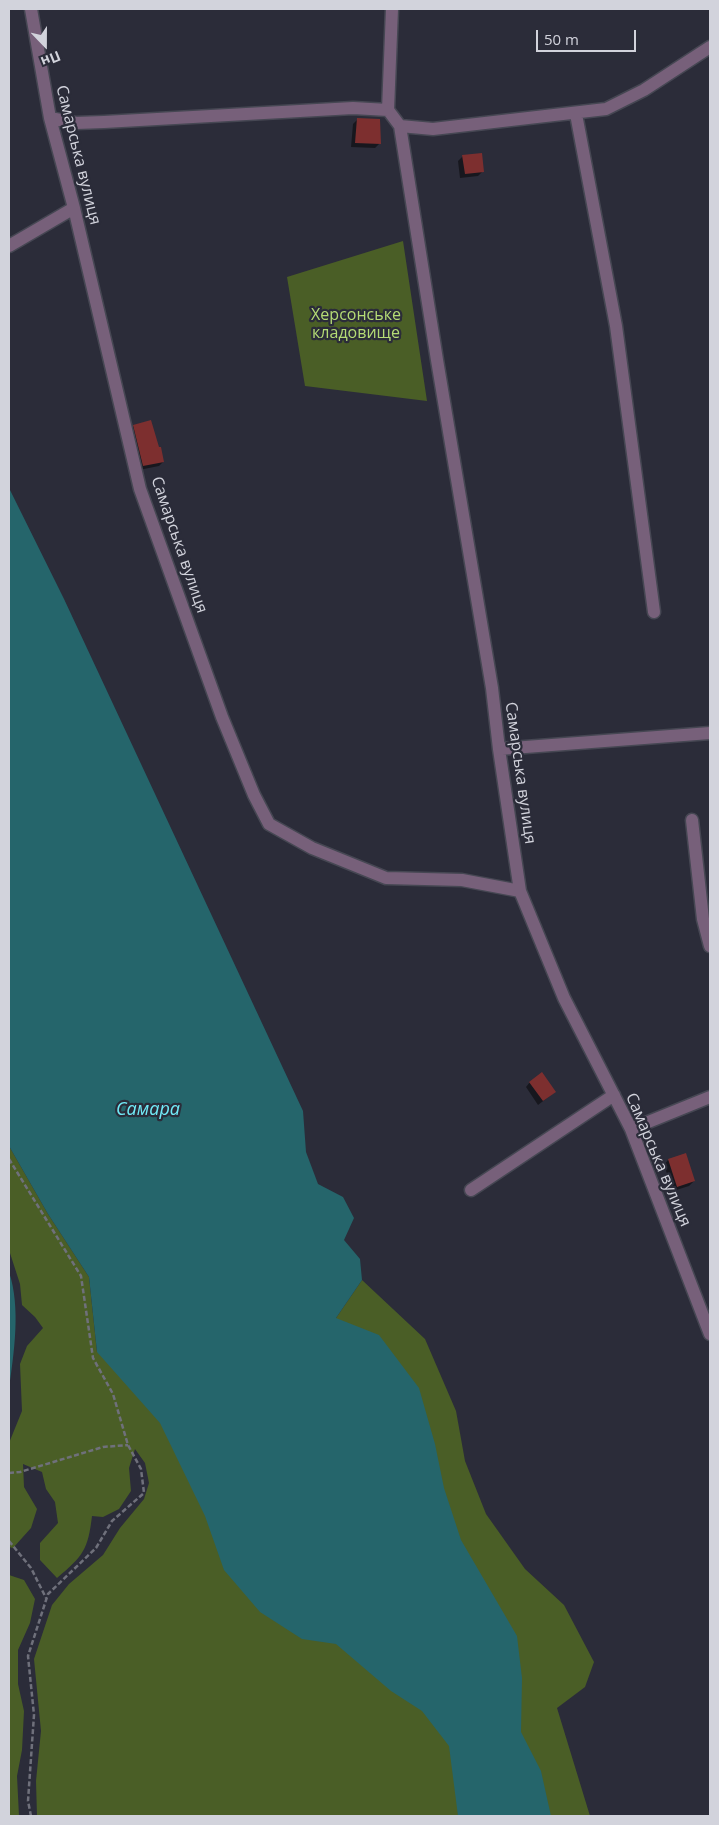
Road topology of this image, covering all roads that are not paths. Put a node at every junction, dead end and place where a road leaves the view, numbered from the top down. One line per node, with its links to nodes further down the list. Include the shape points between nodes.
1 (31, 9): 6 (street, Самарська вулиця)
2 (392, 9): 4 (street)
3 (710, 48): 5 (street, via 644,90 606,109)
4 (388, 110): 6 (street, via 353,108 76,123); 7 (street)
5 (576, 114): 7 (street, via 433,129); 10 (street, via 616,326)
6 (50, 118): 8 (street, Самарська вулиця)
7 (400, 126): 12 (street, Самарська вулиця, via 492,688)
8 (74, 208): 9 (street); 14 (street, Самарська вулиця, via 140,489 222,717 269,824 312,848 386,878 462,880)
9 (9, 246)
10 (654, 612)
11 (710, 733): 12 (street)
12 (499, 749): 14 (street, Самарська вулиця)
13 (692, 820): 15 (street, via 703,919)
14 (520, 891): 16 (street, Самарська вулиця, via 564,998)
15 (710, 946)
16 (614, 1095): 18 (street, Самарська вулиця); 19 (street)
17 (710, 1097): 18 (street)
18 (631, 1129): 20 (street, Самарська вулиця)
19 (471, 1190)
20 (710, 1334)

